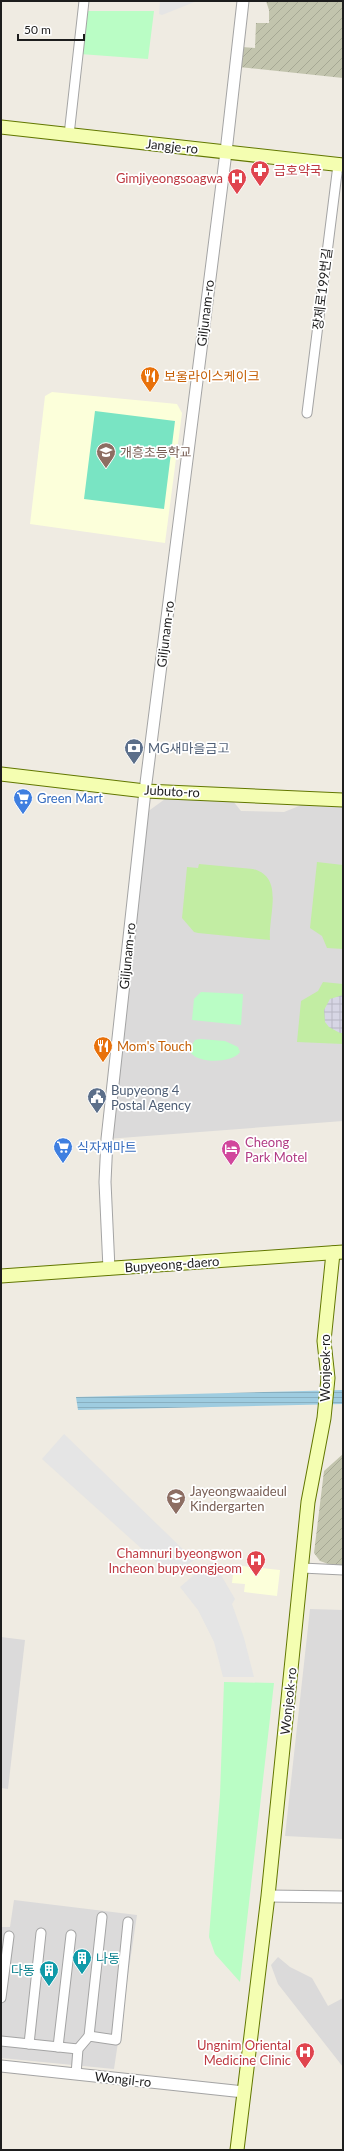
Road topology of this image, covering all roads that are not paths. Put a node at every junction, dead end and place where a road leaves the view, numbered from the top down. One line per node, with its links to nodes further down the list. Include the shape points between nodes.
1 (84, 1): 4 (street)
2 (243, 1): 5 (street, Giljunam-ro)
3 (1, 127): 4 (main road, Jangje-ro)
4 (69, 135): 5 (main road, Jangje-ro)
5 (226, 152): 6 (main road, Jangje-ro); 9 (street, Giljunam-ro)
6 (340, 165): 7 (street, 장제로199번길)
7 (307, 413)
8 (1, 774): 9 (main road, Jubuto-ro)
9 (145, 791): 10 (main road, Jubuto-ro); 12 (street, Giljunam-ro, via 107,1139 105,1182)
10 (343, 800)
11 (338, 1253): 12 (main road, Bupyeong-daero); 14 (main road, Wonjeok-ro, via 324,1341 328,1378 324,1418 308,1502)
12 (109, 1269): 13 (main road, Bupyeong-daero)
13 (1, 1276)
14 (302, 1568): 15 (street); 16 (main road, Wonjeok-ro)
15 (343, 1570)
16 (268, 1896): 17 (street); 31 (main road, Wonjeok-ro)
17 (343, 1898)
18 (102, 1917): 24 (street)
19 (128, 1922): 24 (street, via 116,2040)
20 (41, 1933): 26 (street)
21 (71, 1935): 27 (street)
22 (9, 1936): 23 (street)
23 (1, 1998)
24 (89, 2036): 28 (street)
25 (1, 2041): 26 (street)
26 (29, 2044): 27 (street)
27 (58, 2047): 28 (street)
28 (78, 2049): 30 (street)
29 (1, 2066): 30 (street, Wongil-ro)
30 (76, 2074): 31 (street, Wongil-ro)
31 (244, 2092): 32 (main road, Wonjeok-ro)
32 (237, 2150)

